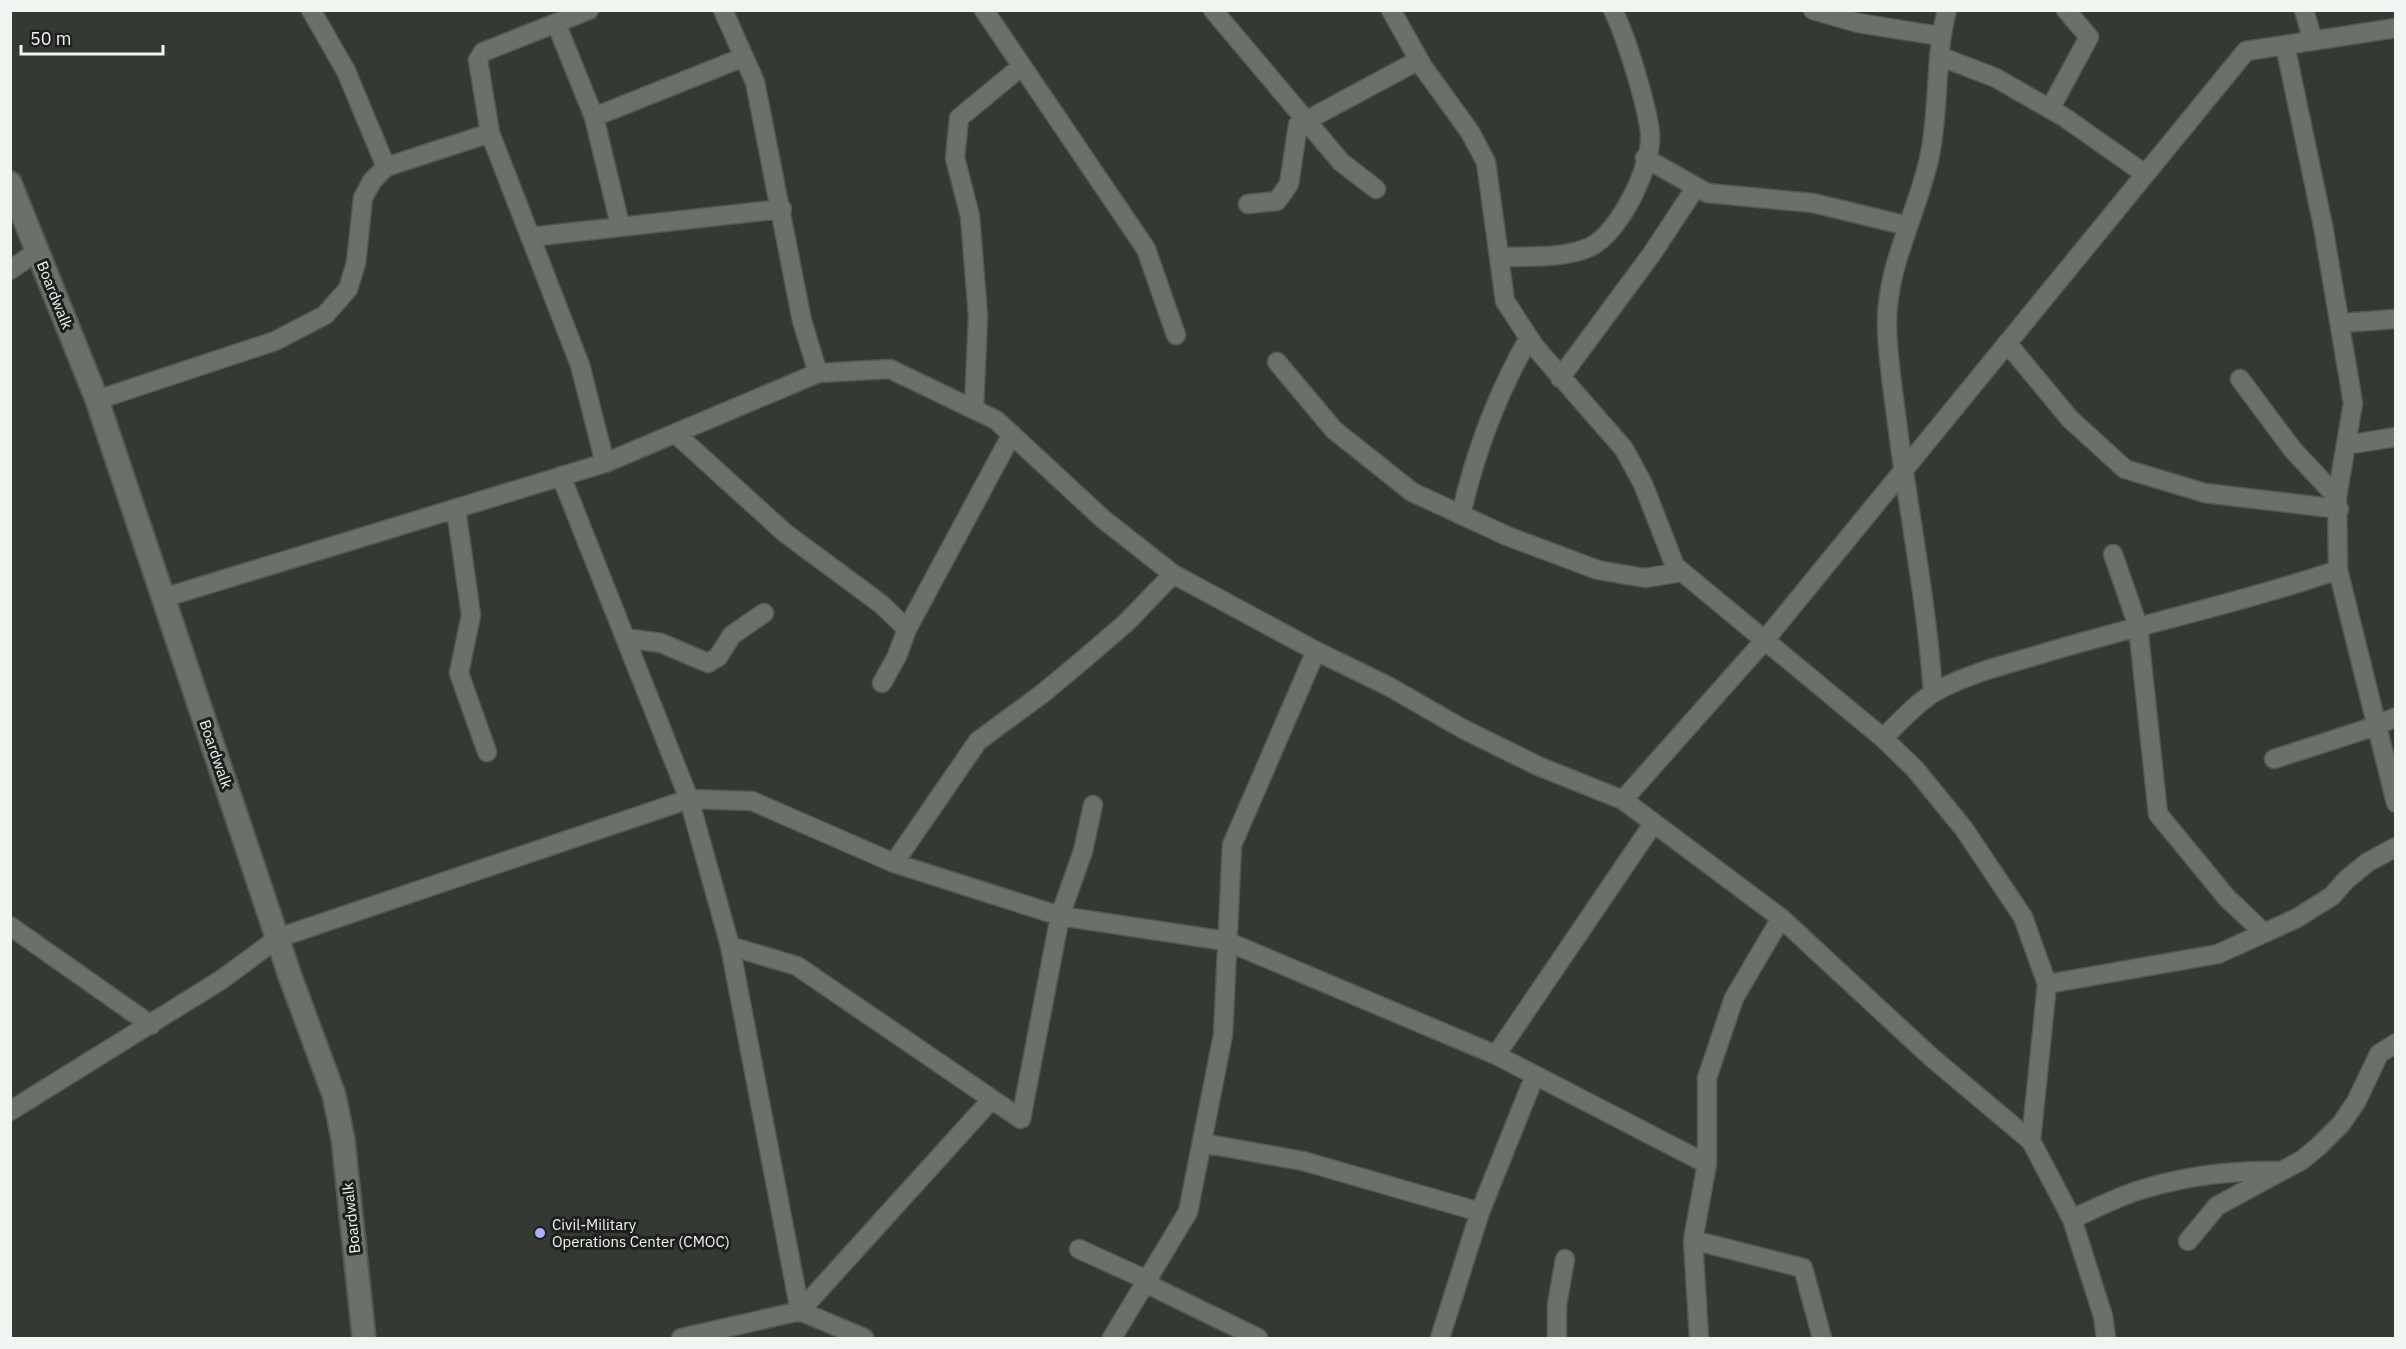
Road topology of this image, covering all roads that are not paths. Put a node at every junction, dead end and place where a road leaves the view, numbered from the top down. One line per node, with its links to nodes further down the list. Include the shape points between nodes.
1 (311, 10): 26 (street, via 346,71)
2 (589, 10): 12 (street)
3 (723, 10): 18 (street)
4 (984, 10): 20 (street)
5 (1213, 10): 23 (street)
6 (1391, 10): 19 (street)
7 (1613, 10): 25 (street, via 1650,135)
8 (1813, 10): 14 (street, via 1858,23)
9 (1947, 10): 14 (street)
10 (2066, 10): 21 (street, via 2089,37)
11 (2304, 10): 15 (street)
12 (556, 23): 22 (street); 24 (street, via 483,52 478,60)
13 (2396, 28): 15 (street)
14 (1940, 36): 17 (street)
15 (2313, 41): 16 (street)
16 (2285, 45): 27 (street, via 2246,51); 40 (street)
17 (1938, 56): 21 (street, via 1996,78); 34 (street, via 1929,159)
18 (744, 57): 22 (street); 32 (street, via 755,82)
19 (1419, 60): 23 (street); 37 (street, via 1470,132 1485,162)
20 (1022, 66): 41 (street, via 1146,249); 49 (street, via 959,118 955,158 970,216 978,316)
21 (2050, 109): 27 (street)
22 (594, 117): 33 (street)
23 (1307, 120): 30 (street, via 1341,162); 31 (street, via 1298,125 1289,184 1277,201)
24 (490, 133): 26 (street); 35 (street)
25 (1645, 158): 29 (street); 37 (street, via 1629,206 1610,232 1592,246 1545,256)
26 (386, 167): 48 (street, via 363,198 356,263 348,289 325,315 275,340)
27 (2145, 174): 43 (street)
28 (10, 183): 36 (street, Boardwalk)
29 (1696, 187): 34 (street, via 1707,193 1813,203); 46 (street)
30 (1376, 189)
31 (1248, 204)
32 (782, 209): 33 (street); 45 (street, via 802,321)
33 (620, 225): 35 (street)
34 (1908, 226): 55 (street, via 1887,320)
35 (530, 237): 54 (street, via 580,365)
36 (38, 251): 38 (street); 48 (street, Boardwalk)
37 (1500, 257): 42 (street, via 1505,301)
38 (10, 270)
39 (2396, 319): 40 (street)
40 (2341, 323): 53 (street, via 2354,403)
41 (1176, 335)
42 (1529, 338): 46 (street); 59 (street, via 1504,381 1471,470)
43 (2007, 343): 55 (street); 57 (street, via 2070,419 2124,469 2205,493)
44 (1277, 362): 59 (street, via 1334,430 1412,492)
45 (818, 373): 49 (street, via 890,369); 50 (street)
46 (1560, 378): 62 (street, via 1624,449 1643,484 1675,566)
47 (2240, 380): 57 (street)
48 (97, 400): 64 (street, Boardwalk)
49 (974, 409): 51 (street)
50 (676, 434): 54 (street); 67 (street, via 785,533 881,603)
51 (1012, 434): 63 (street, via 1103,519); 67 (street)
52 (2396, 437): 53 (street)
53 (2346, 445): 57 (street)
54 (605, 463): 56 (street)
55 (1904, 470): 69 (street); 72 (street, via 1928,617)
56 (561, 476): 58 (street); 68 (street)
57 (2338, 503): 61 (street)
58 (456, 509): 64 (street); 76 (street, via 471,615 459,673)
59 (1461, 515): 62 (street, via 1598,570 1645,578)
60 (2112, 554): 66 (street)
61 (2338, 570): 66 (street, via 2204,611); 74 (street)
62 (1682, 572): 69 (street)
63 (1173, 574): 70 (street); 84 (street, via 1092,652 978,741)
64 (163, 598): 89 (street, Boardwalk)
65 (764, 613): 68 (street, via 732,635 718,657 708,663 662,644)
66 (2138, 626): 72 (street, via 1974,675); 88 (street, via 2158,814 2227,898)
67 (907, 629): 71 (street)
68 (625, 638): 78 (street)
69 (1764, 641): 75 (street); 79 (street)
70 (1316, 651): 79 (street, via 1538,766); 90 (street, via 1232,845)
71 (882, 683)
72 (1933, 693): 75 (street)
73 (2396, 717): 74 (street)
74 (2376, 726): 77 (street); 80 (street)
75 (1883, 738): 92 (street, via 1915,769 1964,829 2010,897 2023,917)
76 (487, 752)
77 (2274, 759)
78 (689, 799): 84 (street, via 752,801); 89 (street); 91 (street)
79 (1623, 800): 82 (street)
80 (2396, 803)
81 (1093, 805): 85 (street, via 1083,851)
82 (1653, 824): 86 (street); 95 (street)
83 (2396, 847): 88 (street, via 2368,862 2332,896)
84 (894, 863): 85 (street)
85 (1060, 916): 90 (street); 97 (street, via 1021,1119)
86 (1781, 918): 99 (street, via 1931,1057); 101 (street, via 1734,998 1707,1078)
87 (10, 926): 93 (street)
88 (2264, 933): 92 (street, via 2217,954)
89 (278, 938): 93 (street); 112 (street, Boardwalk, via 340,1117)
90 (1226, 941): 95 (street); 100 (street, via 1223,1035)
91 (730, 946): 97 (street, via 797,966); 110 (street)
92 (2047, 984): 99 (street)
93 (151, 1025): 98 (street)
94 (2396, 1043): 102 (street, via 2379,1054 2341,1124 2302,1160)
95 (1496, 1055): 96 (street)
96 (1534, 1075): 101 (street); 103 (street)
97 (992, 1098): 110 (street)
98 (10, 1111)
99 (2031, 1141): 104 (street)
100 (1202, 1143): 103 (street, via 1303,1161); 109 (street, via 1188,1212)
101 (1707, 1164): 105 (street)
102 (2282, 1171): 104 (street, via 2237,1170 2189,1177 2139,1190); 106 (street, via 2217,1206)
103 (1480, 1212): 117 (street)
104 (2072, 1219): 121 (street, via 2103,1316)
105 (1693, 1240): 119 (street); 120 (street, via 1803,1268)
106 (2188, 1241)
107 (1079, 1249): 109 (street)
108 (1565, 1259): 118 (street, via 1557,1305)
109 (1146, 1281): 115 (street); 116 (street)
110 (800, 1311): 111 (street); 114 (street)
111 (711, 1336): 113 (street)
112 (364, 1338)
113 (681, 1338)
114 (864, 1338)
115 (1112, 1338)
116 (1258, 1338)
117 (1440, 1338)
118 (1557, 1338)
119 (1699, 1338)
120 (1822, 1338)
121 (2106, 1338)

